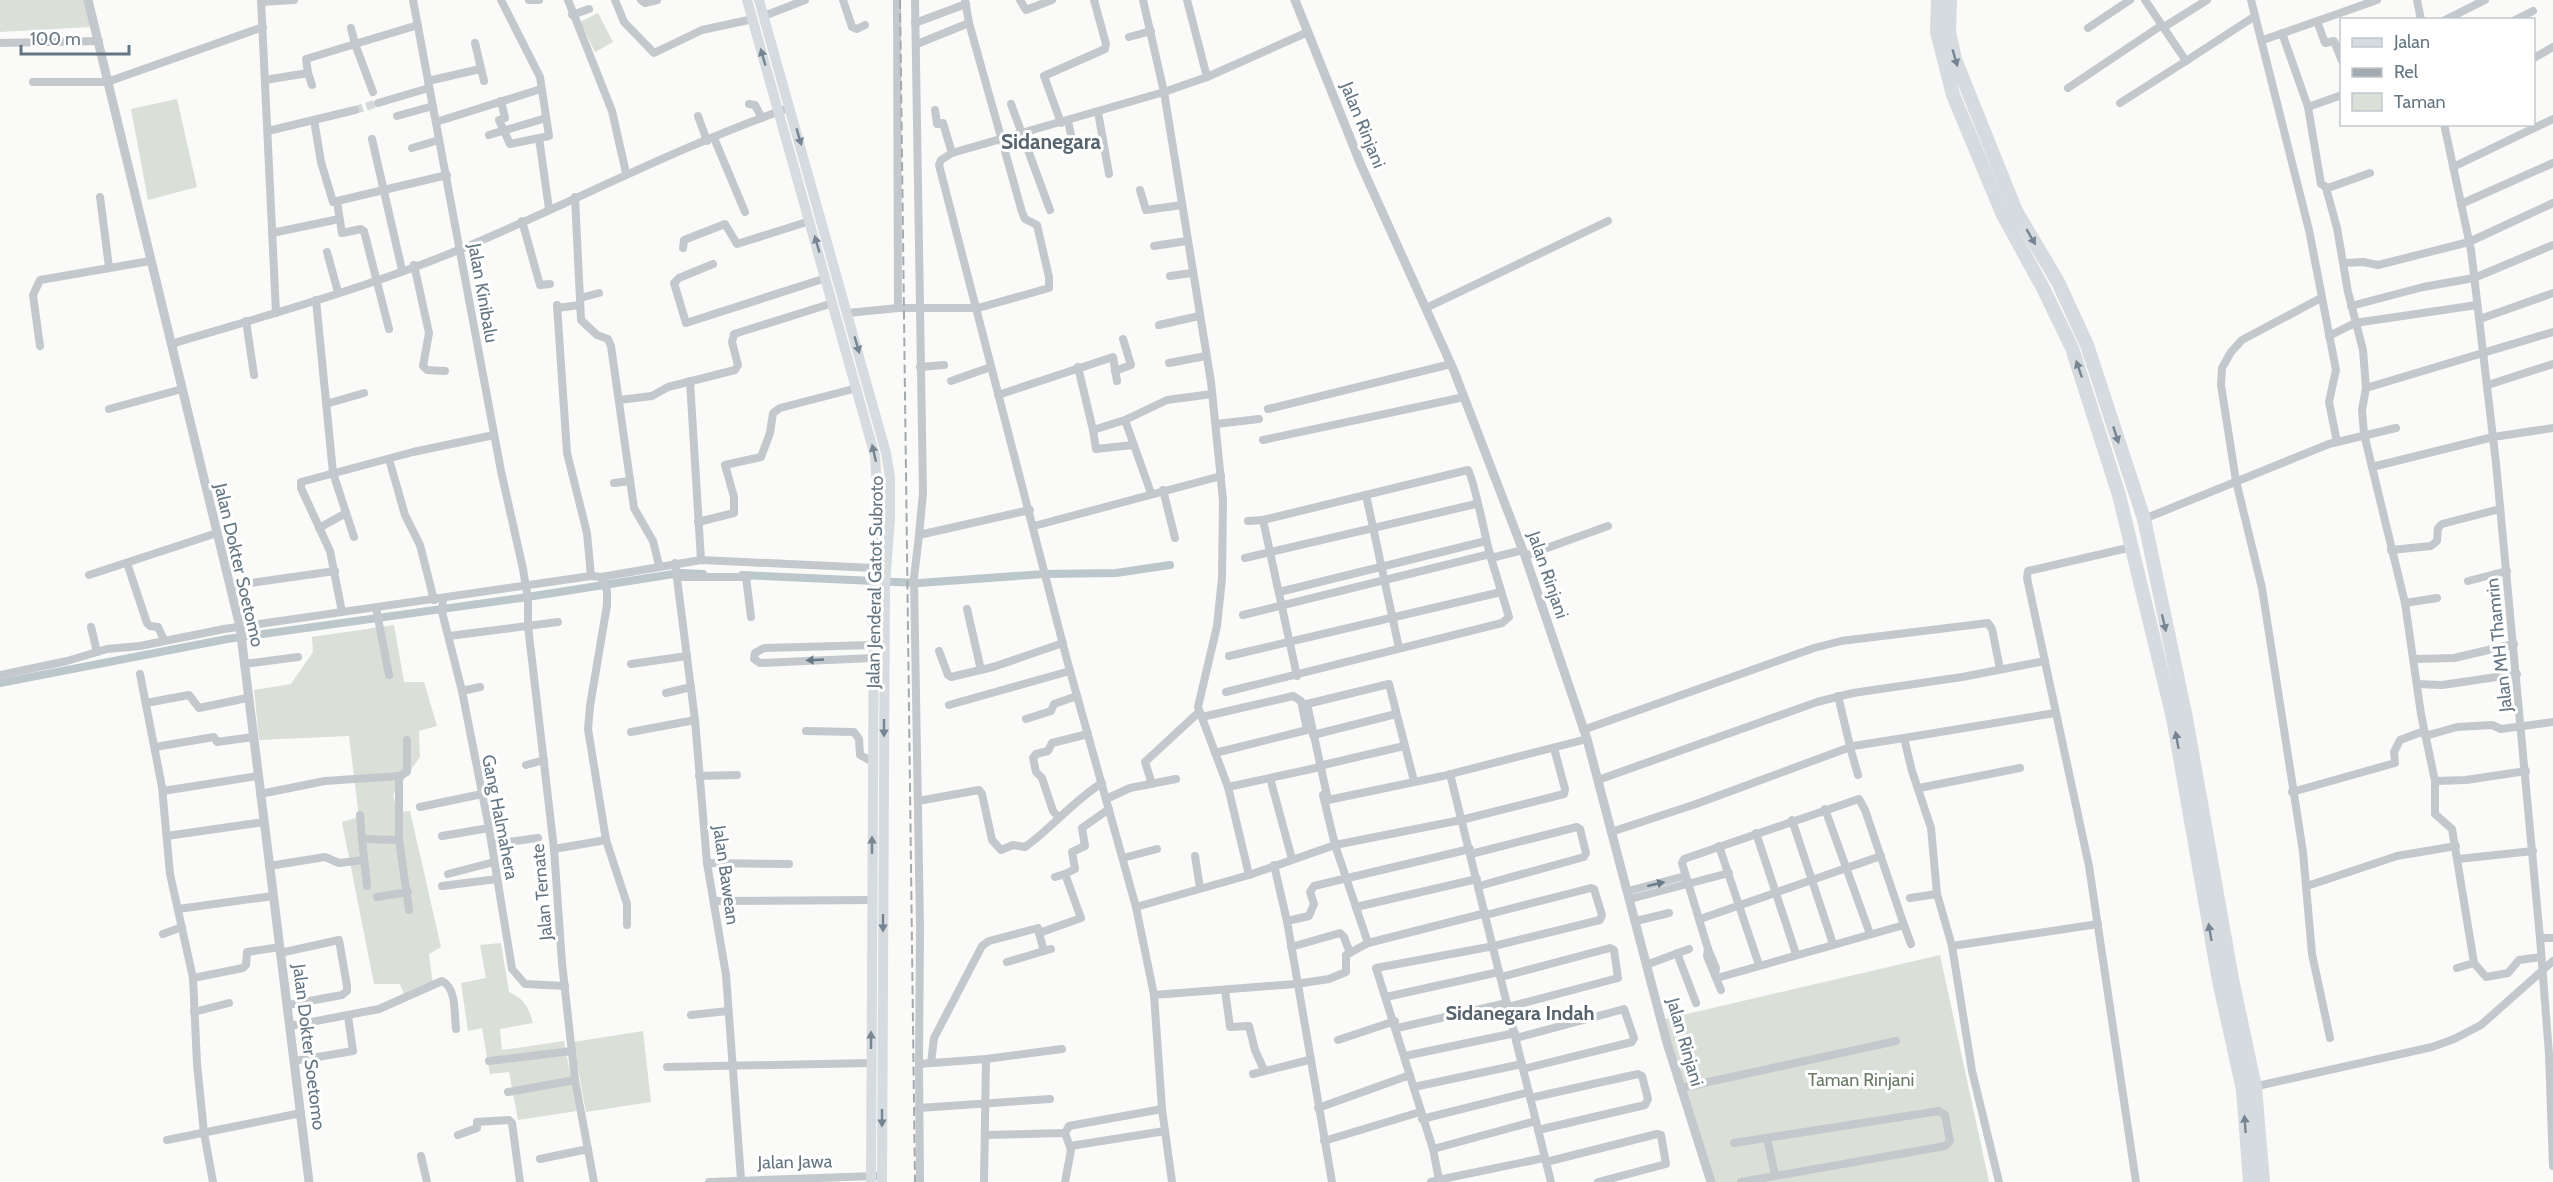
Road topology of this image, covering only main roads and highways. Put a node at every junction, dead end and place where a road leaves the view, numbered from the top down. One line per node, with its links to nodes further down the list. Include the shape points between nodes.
1 (747, 0): 5 (main road, Jalan Jenderal Gatot Subroto)
2 (759, 0): 5 (main road, Jalan Jenderal Gatot Subroto)
3 (1938, 0): 7 (highway, one-way to 3, via 2063,328 2003,215 1953,95 1937,32)
4 (1950, 0): 6 (highway, one-way to 6, via 1949,32 1955,59 2016,211 2058,282 2083,337)
5 (758, 18): 12 (main road, Jalan Jenderal Gatot Subroto, one-way to 5, via 874,571 878,477 857,388 778,112); 12 (main road, Jalan Jenderal Gatot Subroto, one-way to 12, via 790,107 888,465 890,519 886,573)
6 (2107, 406): 7 (highway); 8 (highway, one-way to 8)
7 (2093, 410): 9 (highway)
8 (2136, 488): 9 (highway); 10 (highway)
9 (2119, 495): 11 (highway)
10 (2155, 573): 11 (highway); 13 (highway, one-way to 13, via 2186,718)
11 (2140, 578): 13 (highway, one-way to 11)
12 (880, 585): 14 (main road, Jalan Jenderal Gatot Subroto, one-way to 14); 14 (main road, Jalan Jenderal Gatot Subroto, one-way to 12, via 873,645)
13 (2201, 840): 15 (highway, via 2219,981)
14 (878, 877): 16 (main road, Jalan Jenderal Gatot Subroto, one-way to 14, via 872,900); 17 (main road, Jalan Jenderal Gatot Subroto, one-way to 17)
15 (2249, 1088): 18 (highway, one-way to 15); 19 (highway)
16 (871, 1179)
17 (882, 1179)
18 (2250, 1182)
19 (2263, 1182)

